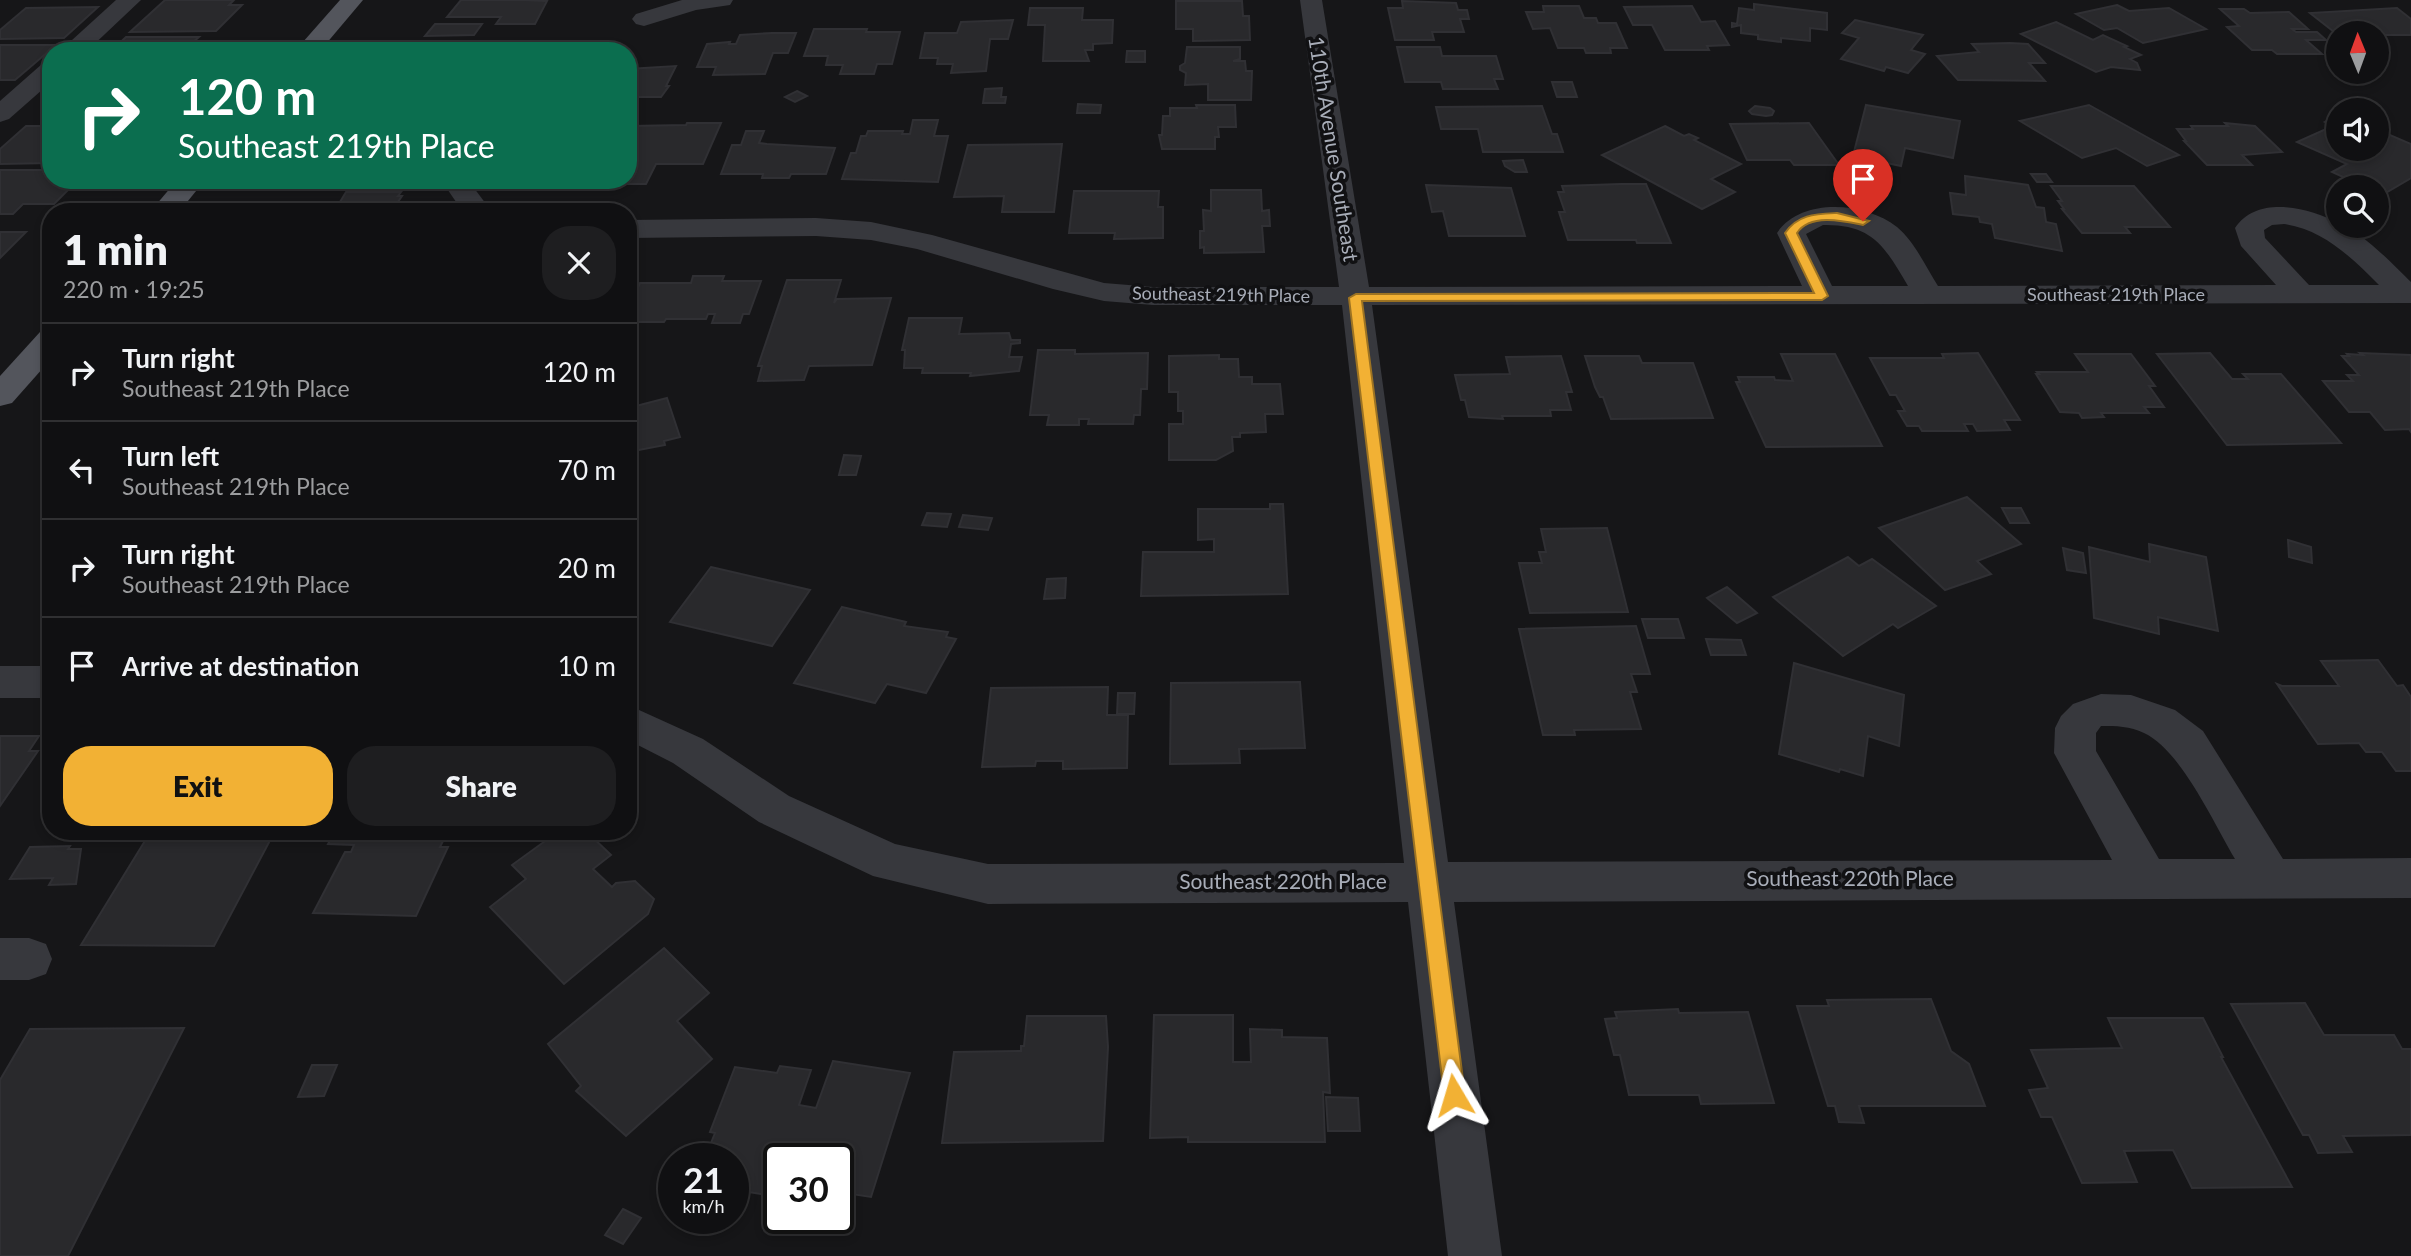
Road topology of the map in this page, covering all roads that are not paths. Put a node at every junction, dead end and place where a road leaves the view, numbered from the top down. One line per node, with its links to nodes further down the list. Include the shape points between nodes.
1 (130, 0): 6 (street)
2 (352, 0): 7 (main road)
3 (722, 0): 5 (street)
4 (1311, 0): 17 (street, 110th Avenue Southeast)
5 (644, 19)
6 (82, 42)
7 (315, 42)
8 (42, 77): 9 (street)
9 (0, 114)
10 (184, 189): 11 (main road)
11 (172, 203)
12 (637, 229): 17 (street, Southeast 219th Place, via 816,227 871,231 1104,292)
13 (2302, 295): 14 (street, Southeast 219th Place); 14 (street, Southeast 219th Place, via 2251,240 2249,228 2256,220 2299,216 2326,225); 16 (street, Southeast 219th Place)
14 (2408, 295)
15 (1822, 296): 16 (street, Southeast 219th Place); 16 (street, via 1791,233 1813,218 1837,216 1863,221 1888,234); 17 (street, Southeast 219th Place)
16 (1929, 296)
17 (1356, 298): 26 (street, 110th Avenue Southeast)
18 (42, 349): 19 (main road)
19 (0, 396)
20 (0, 682): 21 (street)
21 (42, 682)
22 (637, 726): 26 (street, Southeast 220th Place, via 688,751 774,809 889,862 988,884)
23 (2146, 878): 24 (street, Southeast 220th Place); 24 (street, via 2075,753 2075,729 2087,715 2101,710 2130,711 2161,722 2188,743); 26 (street, Southeast 220th Place)
24 (2270, 878): 25 (street, Southeast 220th Place)
25 (2411, 878)
26 (1426, 881): 27 (street, 110th Avenue Southeast)
27 (1475, 1256)

